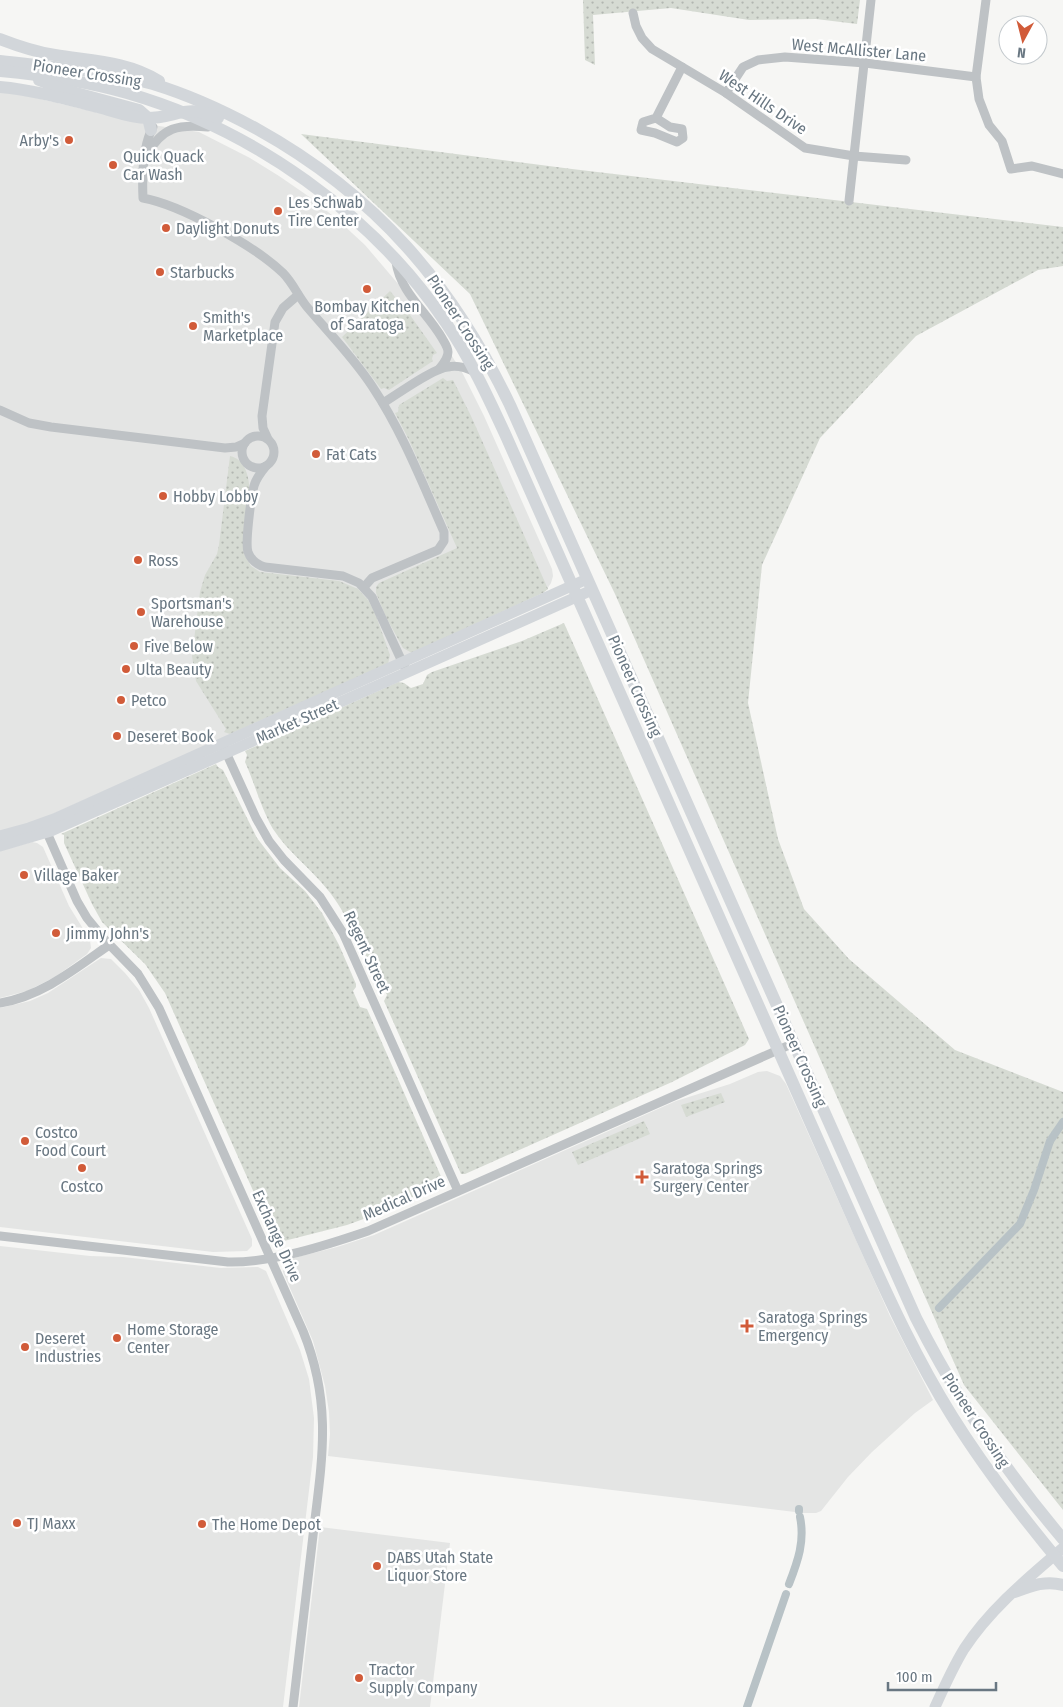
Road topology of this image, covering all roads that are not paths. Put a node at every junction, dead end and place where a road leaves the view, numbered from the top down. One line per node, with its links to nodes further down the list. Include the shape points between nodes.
1 (872, 0): 6 (street)
2 (986, 0): 10 (street)
3 (633, 13): 7 (street, West Hills Drive, via 639,32 652,49)
4 (0, 39): 12 (highway, via 46,54 126,65 144,72)
5 (0, 61): 12 (highway, Pioneer Crossing, via 114,75)
6 (865, 63): 10 (street, West McAllister Lane); 13 (street, West McAllister Lane, via 803,58 758,60 743,67); 19 (street)
7 (682, 67): 13 (street, West Hills Drive); 15 (street)
8 (0, 71): 9 (highway, Pioneer Crossing)
9 (28, 74): 14 (highway, Pioneer Crossing, via 111,89 139,97); 16 (highway, via 65,90 135,108 143,112)
10 (976, 77): 21 (street, via 979,99 989,125 1002,141 1011,169 1032,166)
11 (0, 87): 16 (highway, via 38,93)
12 (173, 91): 22 (highway, Pioneer Crossing, via 220,110 267,135)
13 (726, 93): 19 (street, West Hills Drive, via 805,148)
14 (173, 114): 16 (highway); 17 (highway, Pioneer Crossing); 22 (highway, via 197,111 210,114)
15 (656, 118)
16 (150, 124): 18 (street)
17 (215, 128): 18 (street, via 173,128 161,135); 24 (highway, Pioneer Crossing, via 268,155 319,190)
18 (146, 156): 25 (street, via 143,198 157,201 242,243 282,272)
19 (854, 156): 20 (street, West Hills Drive); 23 (street)
20 (906, 160)
21 (1063, 174)
22 (343, 186): 37 (highway, Pioneer Crossing, via 411,250 471,333 510,406)
23 (849, 201)
24 (396, 260): 26 (street, via 403,284 447,347 447,357); 27 (highway, Pioneer Crossing, via 438,310)
25 (298, 295): 28 (street, via 350,356); 30 (street, via 283,308 275,322)
26 (439, 369): 27 (street, via 460,367); 28 (street)
27 (475, 372): 39 (highway, Pioneer Crossing)
28 (383, 402): 38 (street, via 444,538 438,550 372,578)
29 (0, 410): 33 (street, via 29,423 51,428)
30 (262, 416): 31 (street); 32 (street)
31 (268, 439): 32 (street, via 259,436); 35 (street, via 274,453)
32 (247, 441): 33 (street); 34 (street, via 242,451)
33 (225, 448): 34 (street, via 233,450)
34 (246, 461): 35 (street, via 256,467); 36 (street)
35 (266, 466): 36 (street)
36 (254, 486): 38 (street, via 247,545 253,561 265,567 343,576)
37 (590, 584): 39 (main road, Market Street); 47 (highway, Pioneer Crossing)
38 (364, 587): 40 (street, via 372,597)
39 (575, 591): 40 (main road, Market Street); 48 (highway, Pioneer Crossing)
40 (405, 667): 41 (main road, Market Street)
41 (224, 748): 42 (main road, Market Street); 49 (street, Regent Street, via 269,841 320,897 343,933)
42 (44, 828): 43 (main road, Market Street); 44 (main road, Market Street); 45 (street, Exchange Drive, via 82,911)
43 (0, 836)
44 (0, 846)
45 (109, 945): 46 (street, via 43,989); 51 (street, Exchange Drive, via 138,974 159,1008)
46 (0, 1003)
47 (794, 1043): 48 (street, Medical Drive); 52 (highway, Pioneer Crossing, via 927,1340 983,1434)
48 (779, 1050): 49 (street, Medical Drive); 53 (highway, Pioneer Crossing, via 866,1248 922,1365 976,1453 1014,1506)
49 (458, 1191): 51 (street, Medical Drive, via 354,1236)
50 (0, 1236): 51 (street, Medical Drive, via 220,1262)
51 (270, 1258): 57 (street, Exchange Drive, via 309,1344 323,1413 322,1458)
52 (1063, 1539)
53 (1059, 1552): 54 (highway, Pioneer Crossing); 56 (main road)
54 (1063, 1566)
55 (1063, 1585): 56 (highway, via 1040,1584)
56 (1015, 1592): 58 (main road, via 964,1649)
57 (293, 1707)
58 (935, 1707)

